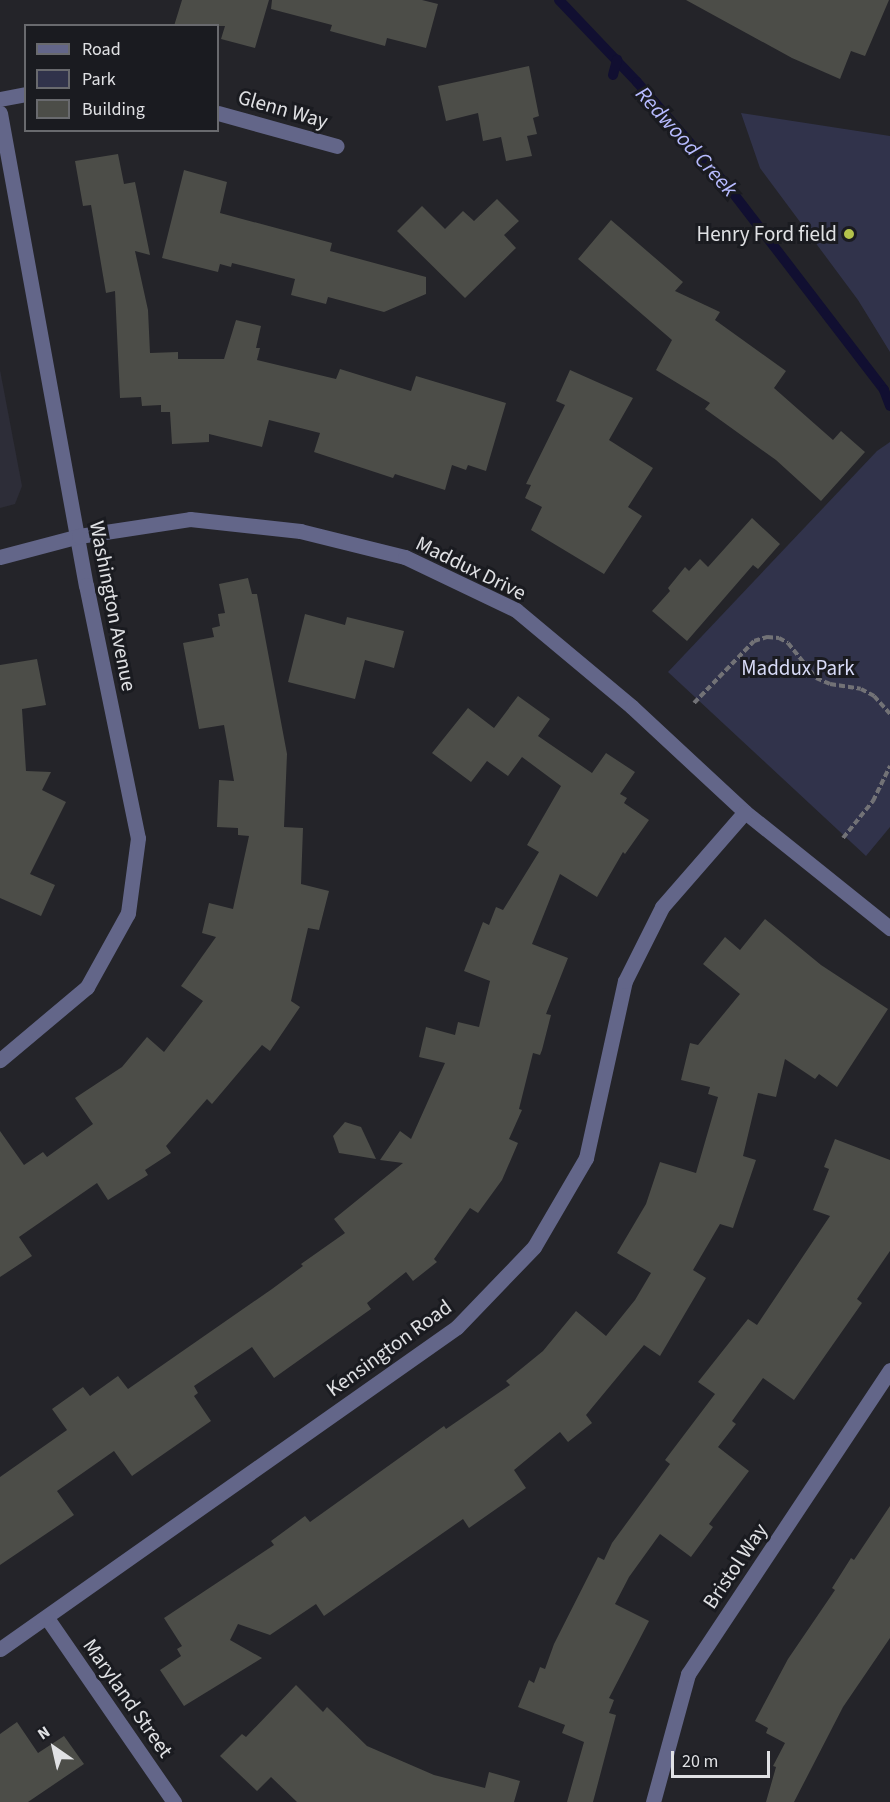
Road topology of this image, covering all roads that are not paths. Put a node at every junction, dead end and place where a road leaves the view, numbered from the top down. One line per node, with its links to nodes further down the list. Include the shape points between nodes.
1 (24, 94): 2 (street)
2 (0, 99)
3 (0, 113): 6 (street, Washington Avenue)
4 (219, 113): 5 (street, Glenn Way)
5 (338, 146)
6 (79, 536): 7 (street, Maddux Drive); 8 (street, Maddux Drive, via 190,519 300,531 405,557 516,610 632,707); 10 (street, Washington Avenue, via 138,838 128,913 87,987)
7 (0, 557)
8 (745, 812): 9 (street, Maddux Drive); 12 (street, Kensington Road, via 662,906 625,981 586,1158 534,1247 457,1327)
9 (890, 928)
10 (0, 1060)
11 (890, 1371): 15 (street, Bristol Way, via 688,1674)
12 (47, 1618): 13 (street, Kensington Road); 14 (street, Maryland Street)
13 (0, 1649)
14 (174, 1802)
15 (653, 1802)

